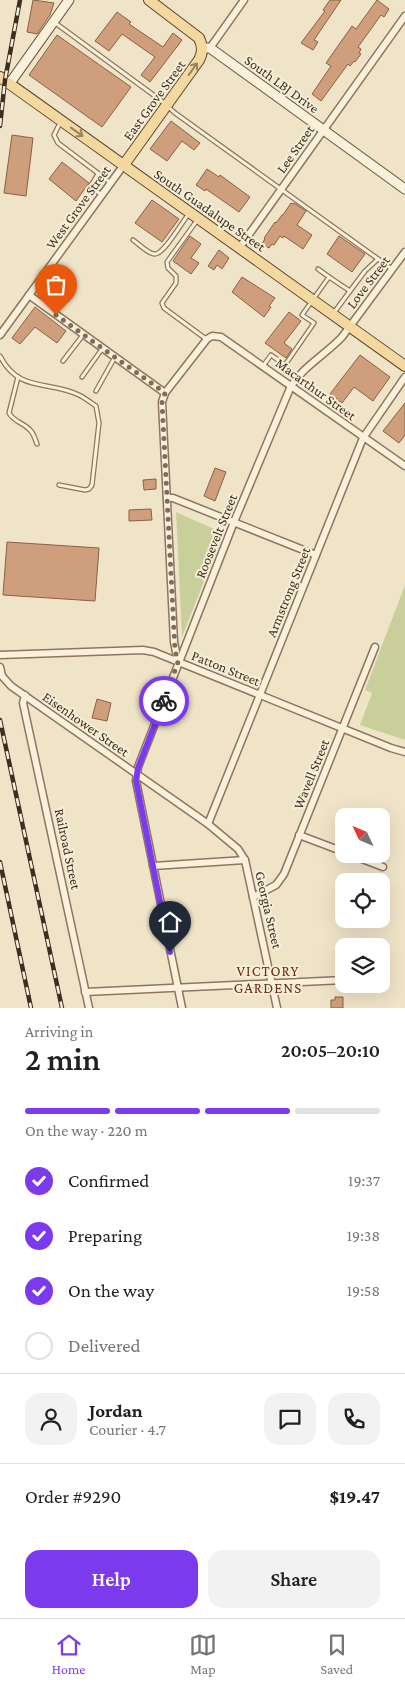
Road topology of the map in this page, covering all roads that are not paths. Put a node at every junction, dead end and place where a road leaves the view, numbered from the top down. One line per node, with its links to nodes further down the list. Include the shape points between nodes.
1 (149, 0): 4 (main road, South LBJ Drive)
2 (244, 0): 7 (street, East Grove Street)
3 (67, 1): 6 (street)
4 (160, 3): 7 (main road, South LBJ Drive)
5 (405, 16): 12 (street, Lee Street)
6 (53, 22): 9 (street); 10 (lane)
7 (206, 48): 10 (main road, East Grove Street, one-way to 7); 12 (street, South LBJ Drive)
8 (0, 76): 9 (main road, South Guadalupe Street)
9 (10, 83): 11 (main road, South Guadalupe Street)
10 (166, 105): 13 (main road, East Grove Street); 16 (lane)
11 (62, 121): 13 (main road, South Guadalupe Street, one-way to 13); 14 (lane, via 54,135 56,141)
12 (323, 131): 16 (street, Lee Street); 17 (street, South LBJ Drive)
13 (124, 166): 15 (street, West Grove Street); 19 (main road, South Guadalupe Street)
14 (98, 174): 15 (lane); 18 (lane, via 90,187)
15 (111, 183): 18 (street, West Grove Street)
16 (282, 189): 21 (street, Lee Street); 23 (lane)
17 (405, 189)
18 (103, 196): 28 (street, West Grove Street)
19 (194, 215): 20 (lane, via 160,253 152,254); 21 (main road, South Guadalupe Street); 34 (lane, via 167,262 176,276 176,283 162,303 164,308)
20 (133, 240)
21 (240, 247): 29 (main road, South Guadalupe Street)
22 (405, 252): 25 (street, Love Street)
23 (378, 259): 25 (lane); 27 (lane, via 365,270)
24 (318, 269): 26 (lane)
25 (393, 270): 31 (street, Love Street)
26 (329, 276): 27 (lane); 29 (lane)
27 (350, 291): 30 (lane)
28 (29, 295): 32 (street, West Grove Street); 33 (street)
29 (313, 300): 30 (main road, South Guadalupe Street); 39 (lane, via 302,315 314,324 285,365 271,355)
30 (333, 314): 31 (main road, South Guadalupe Street)
31 (350, 326): 40 (main road, South Guadalupe Street); 44 (street, Roosevelt Street)
32 (0, 335)
33 (83, 335): 35 (street); 38 (lane)
34 (210, 337): 39 (street, Macarthur Street, via 221,337); 46 (street)
35 (102, 348): 37 (street); 42 (lane)
36 (0, 356): 41 (lane)
37 (115, 357): 45 (lane); 46 (street)
38 (64, 361)
39 (263, 366): 44 (street, Macarthur Street)
40 (405, 366)
41 (18, 377): 48 (lane, via 9,413 28,427); 50 (lane, via 78,394 96,406 98,411 92,486 85,490)
42 (82, 377)
43 (405, 377): 47 (street, Armstrong Street)
44 (292, 386): 47 (street, Macarthur Street); 52 (street, Roosevelt Street)
45 (96, 390)
46 (165, 393): 51 (street, via 162,402)
47 (363, 438): 49 (street, Macarthur Street); 53 (street, Armstrong Street)
48 (37, 444)
49 (405, 466)
50 (59, 485)
51 (167, 498): 52 (street); 56 (street)
52 (234, 522): 53 (street); 56 (street, Roosevelt Street)
53 (316, 555): 59 (street, Armstrong Street)
54 (375, 647): 60 (street, Wavell Street)
55 (0, 655): 56 (street, Patton Street, via 143,650)
56 (178, 662): 59 (street, Patton Street); 62 (street, Roosevelt Street)
57 (0, 667): 58 (street, Eisenhower Street, via 2,676)
58 (25, 695): 62 (street, Eisenhower Street); 75 (street, Railroad Street, via 23,702)
59 (260, 695): 60 (street, Patton Street); 63 (street, Armstrong Street)
60 (343, 728): 61 (street, Patton Street); 64 (street, Wavell Street)
61 (405, 752)
62 (136, 774): 63 (street, Eisenhower Street); 69 (street)
63 (208, 824): 66 (street, Eisenhower Street)
64 (299, 834): 65 (street); 71 (street, Wavell Street, via 281,880)
65 (335, 848)
66 (238, 849): 67 (street, Georgia Street)
67 (245, 860): 69 (street); 71 (street, Georgia Street)
68 (373, 863): 70 (street)
69 (153, 866): 74 (street)
70 (383, 867)
71 (253, 897): 73 (street, Georgia Street)
72 (335, 980): 73 (street)
73 (272, 982): 74 (street); 78 (street, Georgia Street)
74 (178, 987): 75 (street); 77 (street)
75 (85, 992): 76 (street, Railroad Street)
76 (89, 1008)
77 (182, 1008)
78 (277, 1008)

